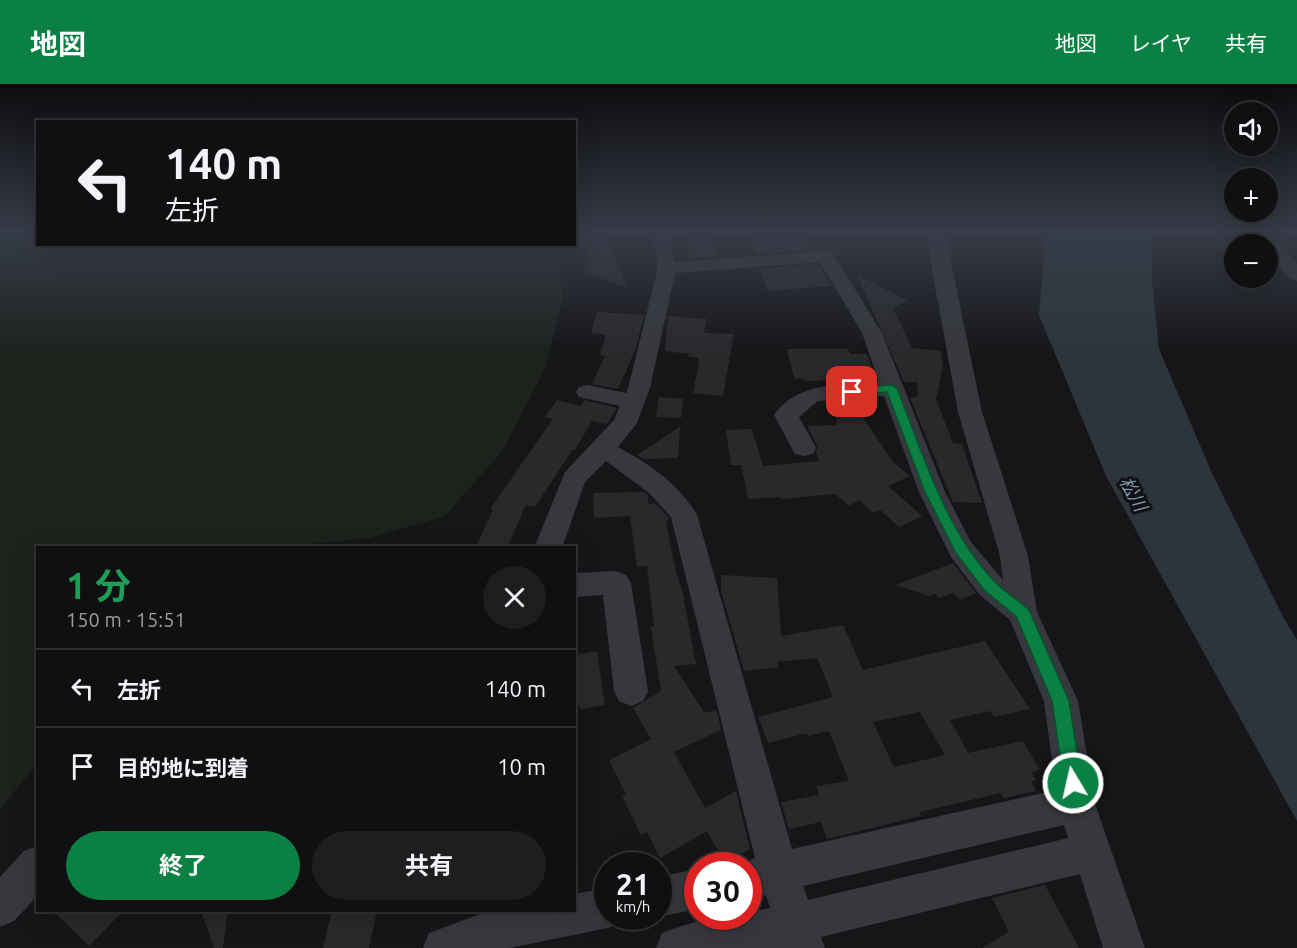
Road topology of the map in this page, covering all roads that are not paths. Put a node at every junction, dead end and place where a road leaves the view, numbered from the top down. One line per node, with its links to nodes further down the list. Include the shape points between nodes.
1 (666, 273): 6 (street)
2 (836, 273): 4 (street, via 872,333)
3 (942, 273): 11 (street, via 970,412 1014,556)
4 (892, 388): 7 (street, via 812,395 786,415); 11 (street, via 932,492 961,549 989,586)
5 (587, 392): 6 (street)
6 (634, 402): 8 (street, via 625,423)
7 (804, 448)
8 (603, 449): 9 (street, via 574,478); 16 (street, via 676,502 684,515)
9 (549, 546)
10 (576, 585): 12 (street, via 616,583)
11 (1022, 612): 13 (street, via 1060,701)
12 (631, 692)
13 (1076, 804): 14 (street); 16 (street)
14 (1091, 852): 19 (street); 22 (street)
15 (36, 867): 17 (street)
16 (764, 876): 19 (street)
17 (0, 907)
18 (594, 911): 20 (street)
19 (800, 935): 21 (street)
20 (467, 936)
21 (677, 948)
22 (1124, 948)

